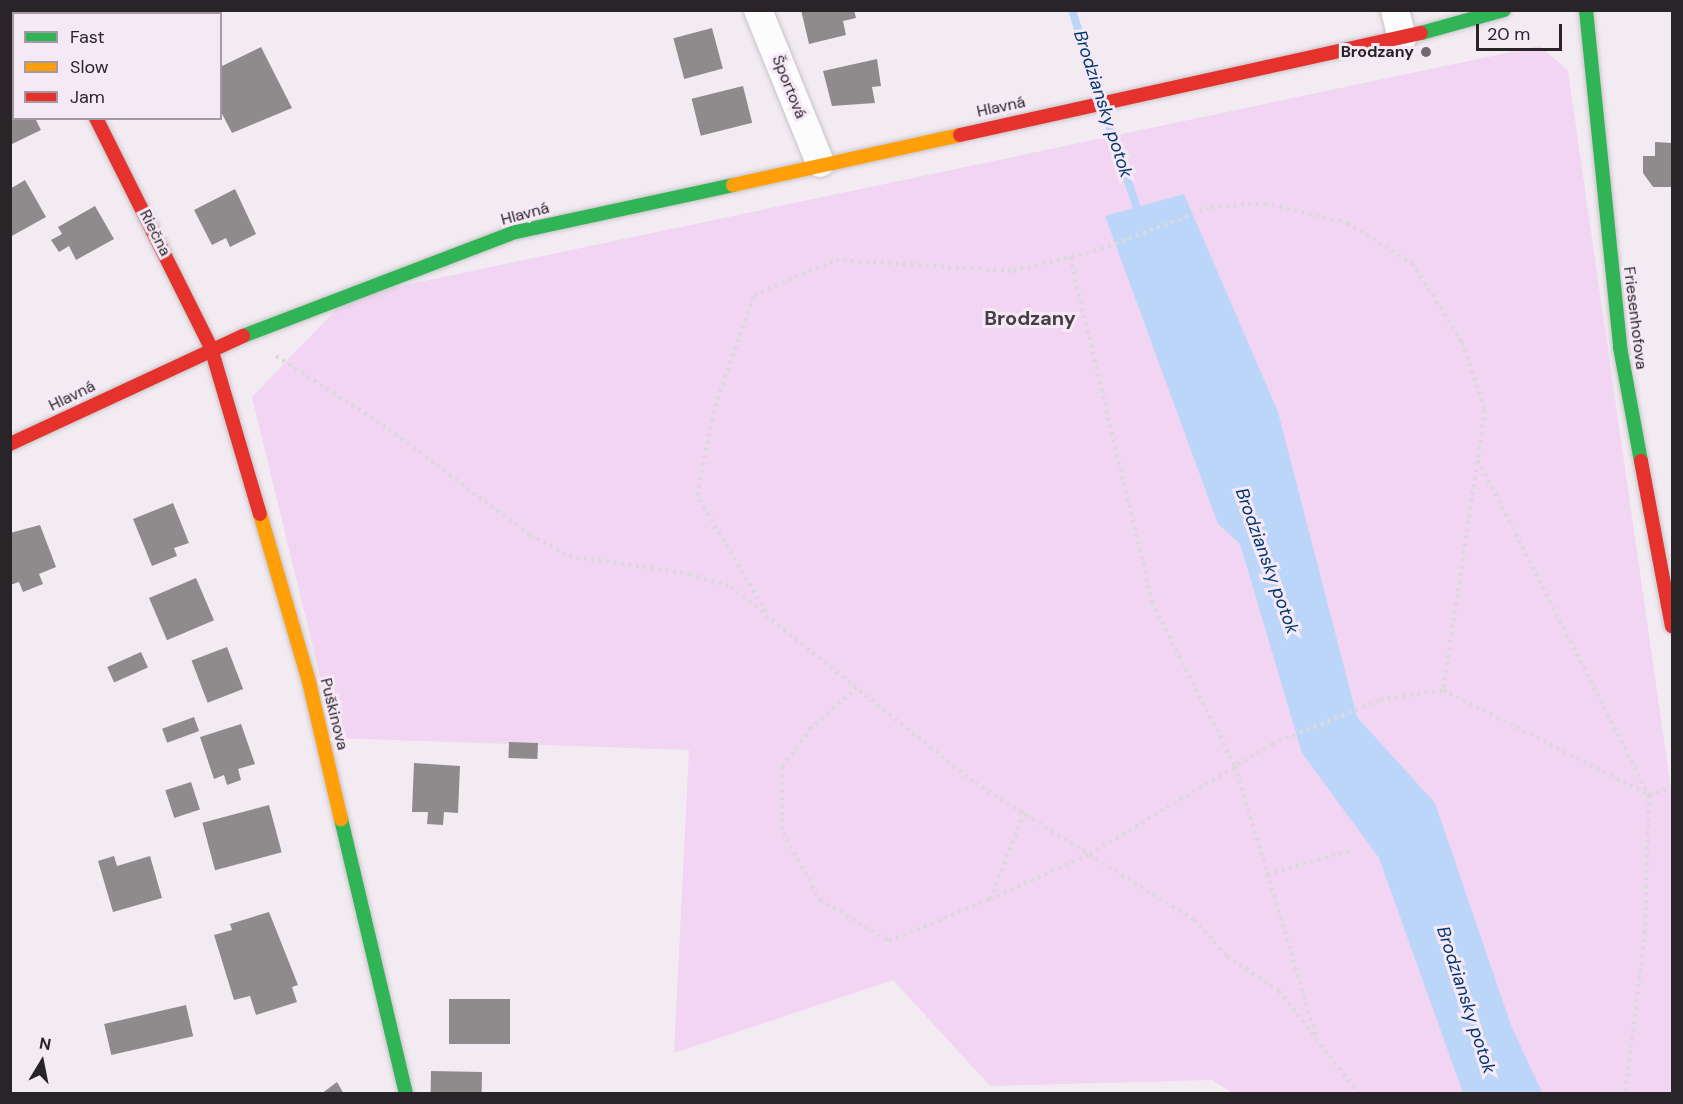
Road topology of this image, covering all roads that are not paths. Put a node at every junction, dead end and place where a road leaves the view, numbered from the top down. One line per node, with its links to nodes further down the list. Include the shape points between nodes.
1 (758, 10): 7 (street, Športová)
2 (1395, 10): 5 (street)
3 (1504, 10): 5 (street)
4 (1586, 10): 10 (street, Friesenhofova, via 1620,347)
5 (1402, 38): 7 (street, Hlavná)
6 (97, 120): 8 (street, Riečna)
7 (820, 163): 8 (street, Hlavná, via 516,232)
8 (211, 348): 9 (street, Hlavná); 11 (street, Puškinova, via 309,682)
9 (10, 444)
10 (1672, 626)
11 (406, 1094)

